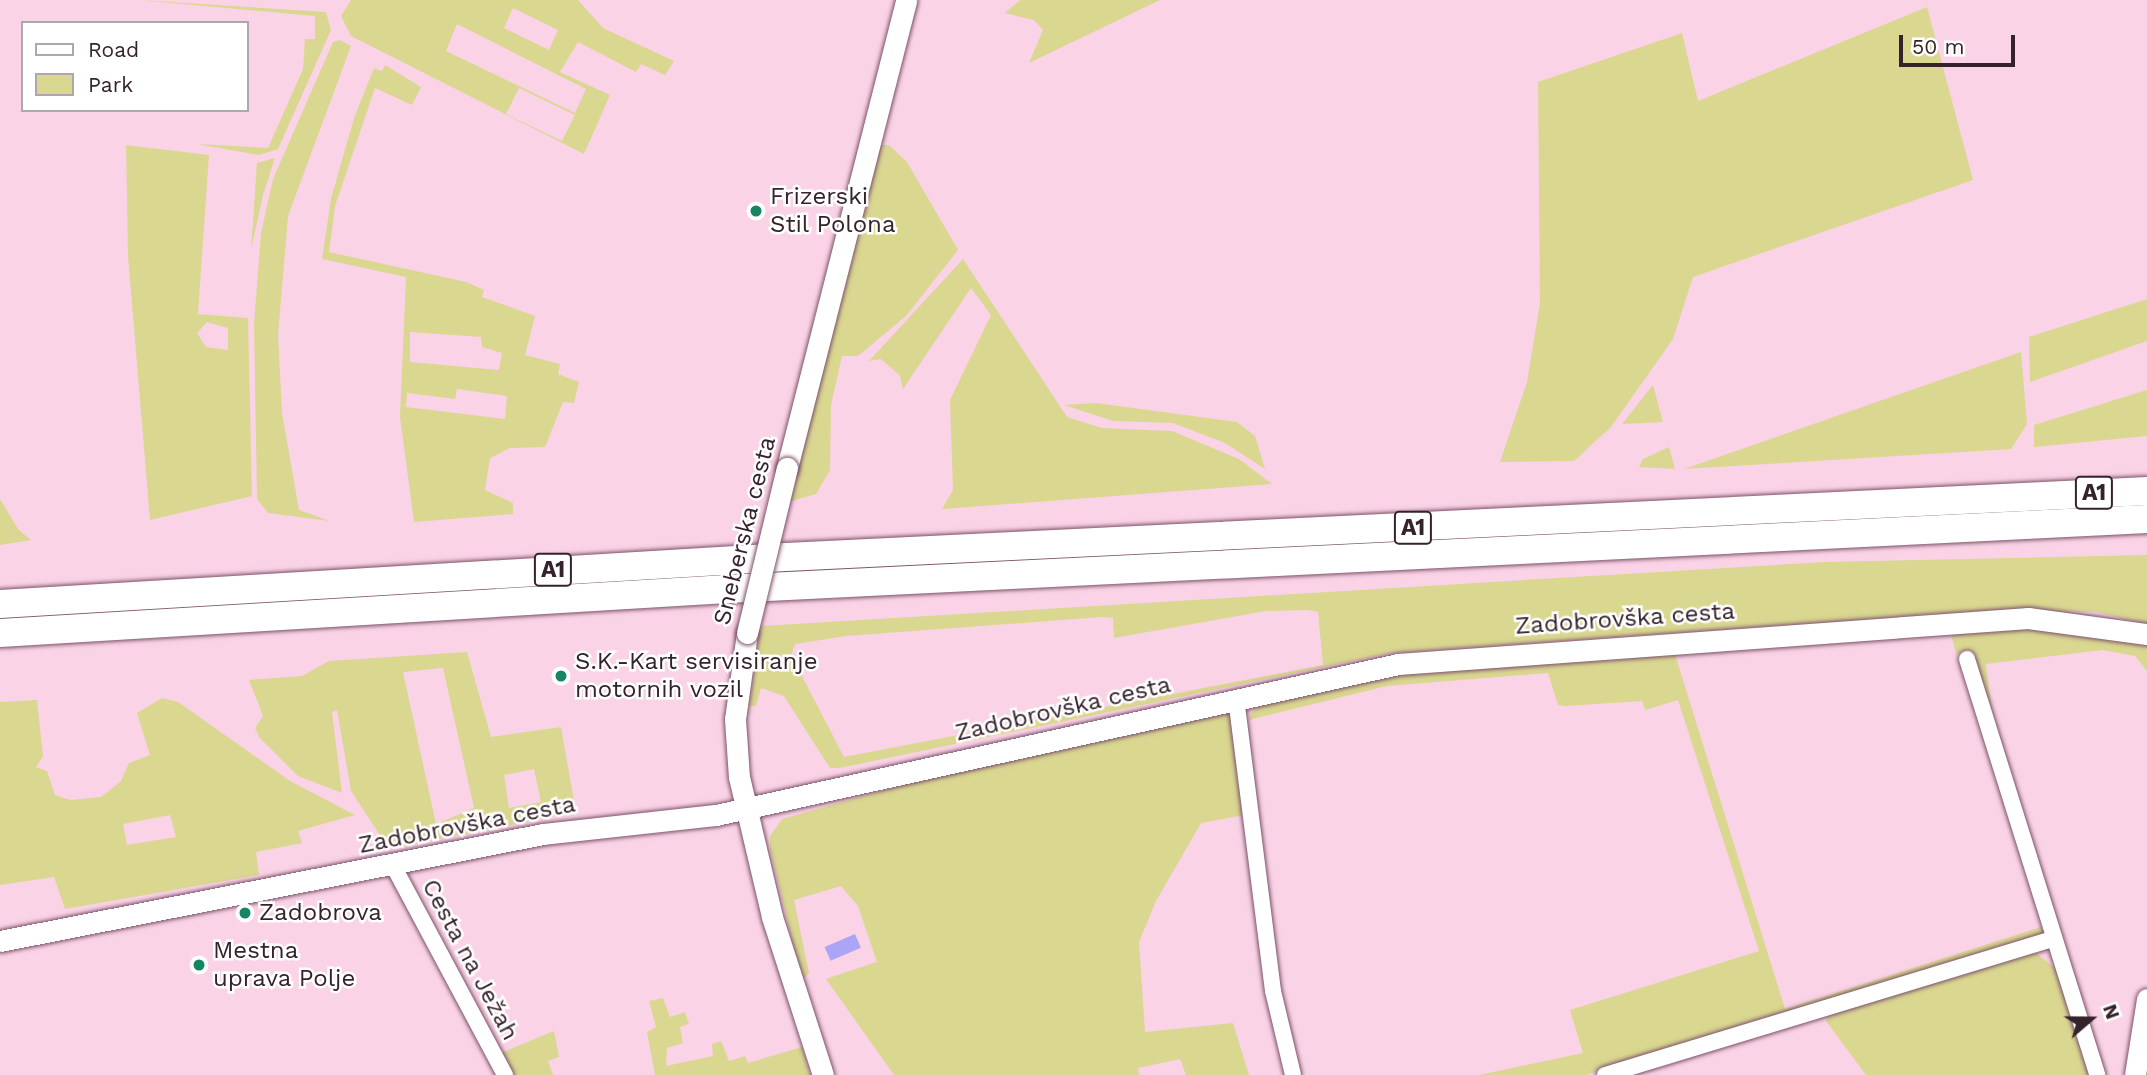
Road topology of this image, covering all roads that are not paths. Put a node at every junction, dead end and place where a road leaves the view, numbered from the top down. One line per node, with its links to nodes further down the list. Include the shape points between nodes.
1 (906, 0): 13 (main road, Sneberska cesta, bridge, via 747,633 735,719)
2 (2147, 475): 4 (highway, via 2090,480)
3 (2147, 491): 4 (highway, A1)
4 (2040, 496): 6 (highway, A1, via 786,557)
5 (2147, 519): 7 (highway, A1)
6 (0, 604)
7 (122, 624): 8 (highway, A1); 10 (highway, via 71,645)
8 (0, 633)
9 (2147, 634): 12 (main road, Zadobrovška cesta, via 2067,620 1974,621 1440,658)
10 (0, 652)
11 (1967, 659): 15 (street)
12 (1236, 698): 13 (main road, Zadobrovška cesta); 20 (street, via 1273,991)
13 (746, 808): 14 (main road, Zadobrovška cesta, via 650,826 566,830); 19 (main road, Sneberska cesta, via 785,962)
14 (394, 867): 16 (main road, Zadobrovška cesta); 18 (street, Cesta na Ježah)
15 (2052, 939): 21 (street); 22 (street)
16 (0, 941)
17 (2147, 999): 23 (main road)
18 (505, 1075)
19 (823, 1075)
20 (1293, 1075)
21 (1605, 1075)
22 (2097, 1075)
23 (2134, 1075)

